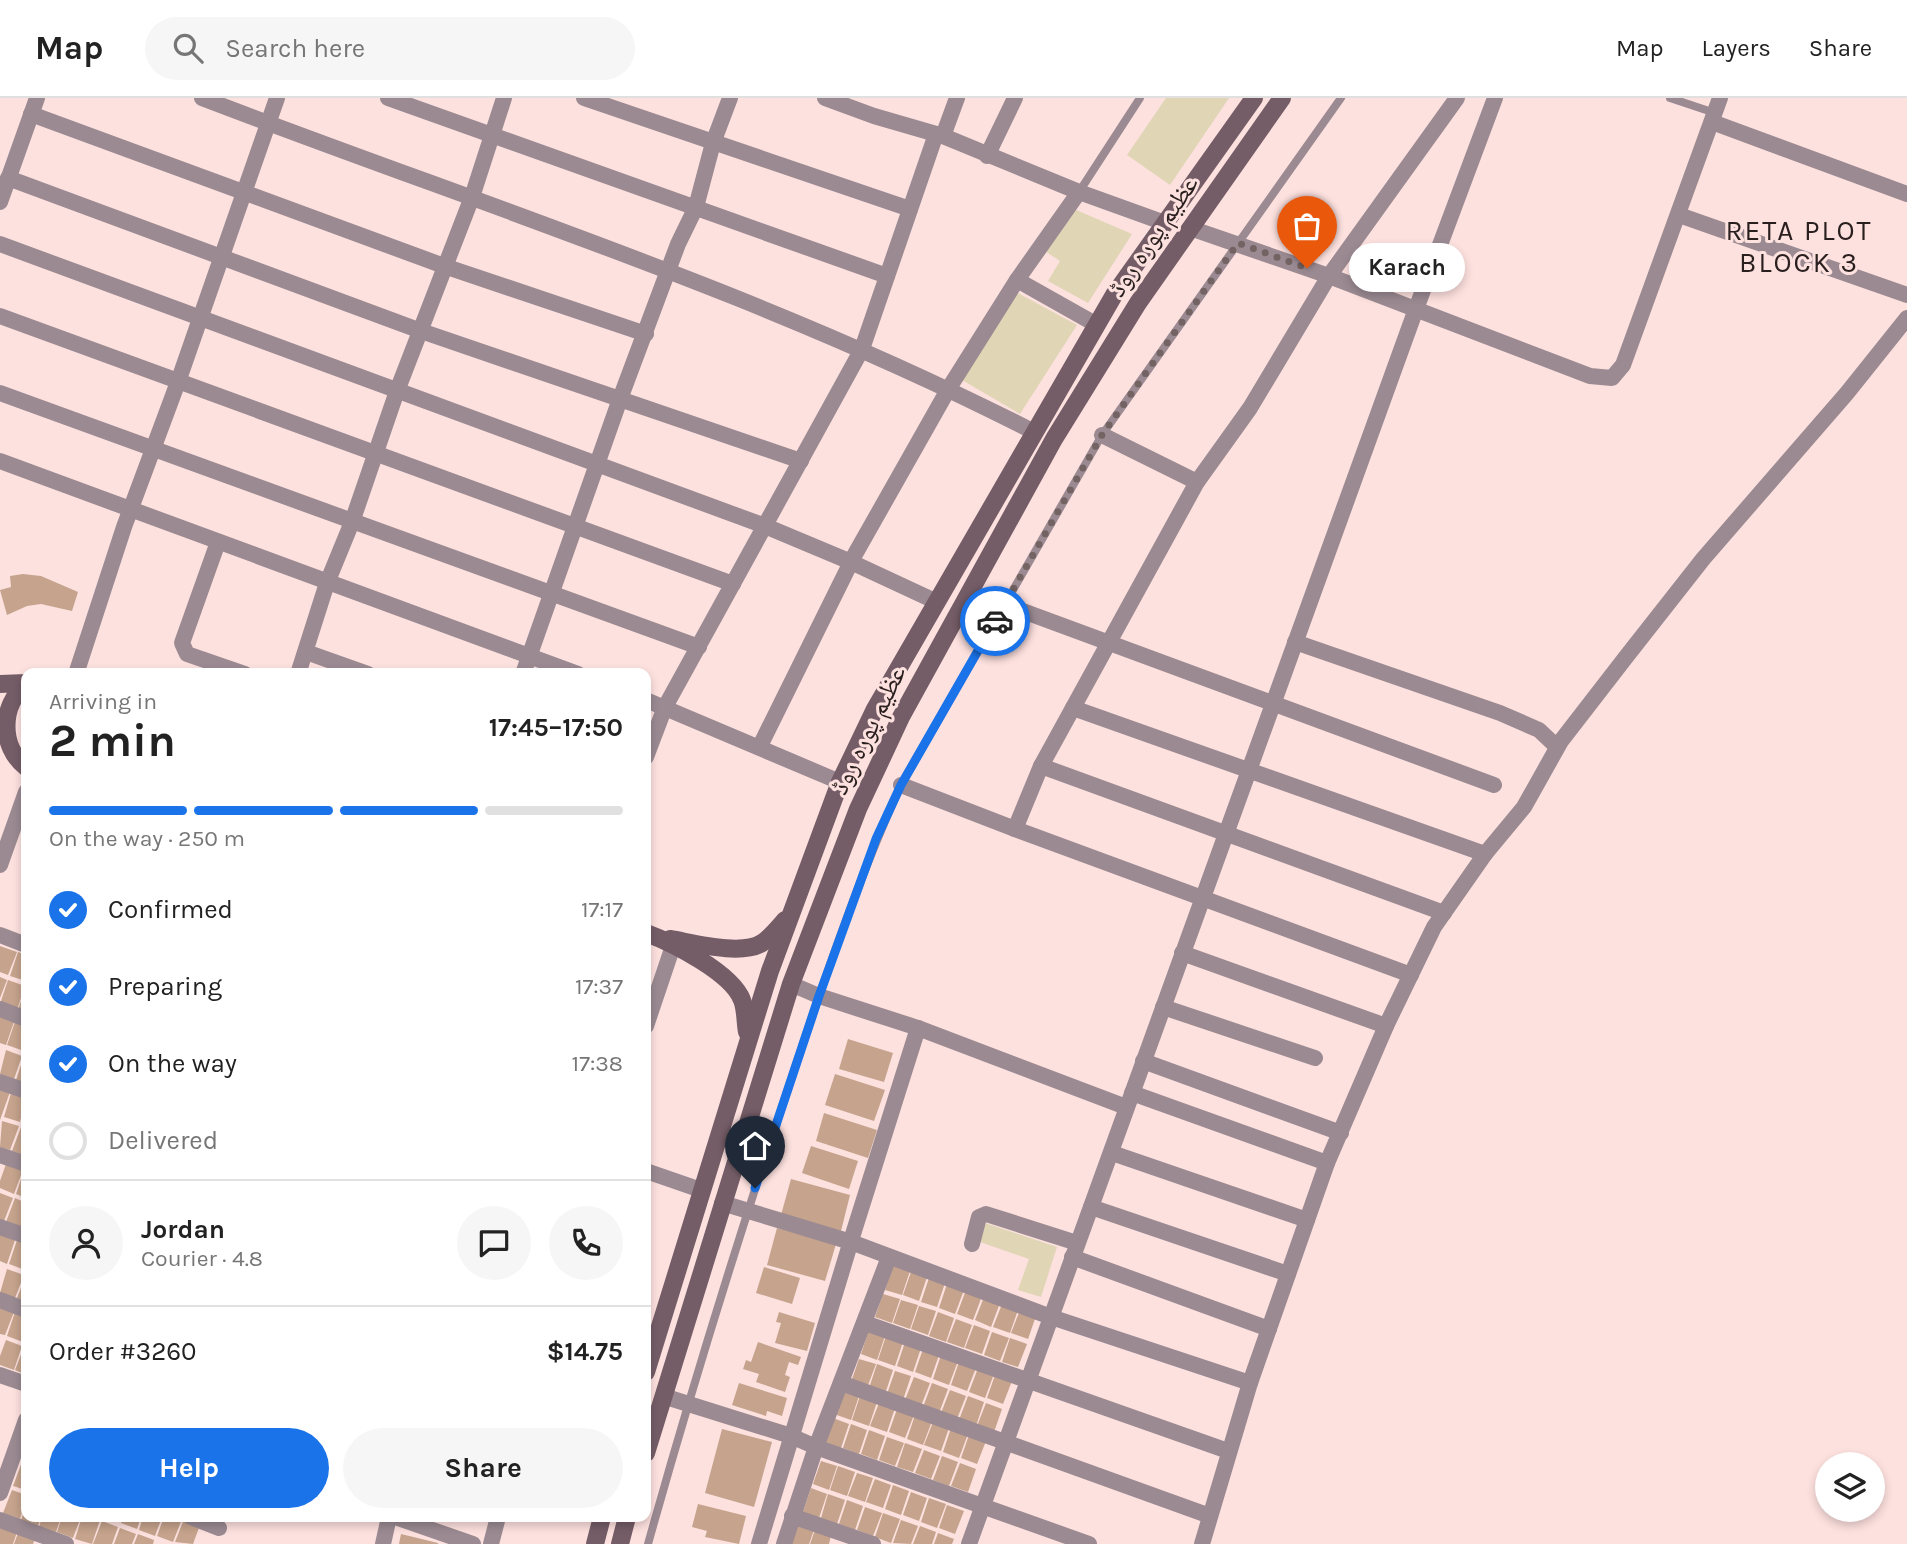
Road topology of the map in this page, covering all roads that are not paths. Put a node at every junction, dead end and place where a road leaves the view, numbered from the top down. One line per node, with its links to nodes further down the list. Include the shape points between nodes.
1 (37, 98): 19 (street)
2 (202, 98): 20 (street)
3 (277, 98): 20 (street)
4 (388, 98): 21 (street)
5 (504, 98): 21 (street)
6 (584, 98): 23 (street)
7 (730, 98): 23 (street)
8 (825, 98): 22 (street)
9 (957, 98): 22 (street)
10 (1015, 98): 24 (street)
11 (1140, 98): 27 (lane)
12 (1254, 98): 34 (main road, عظیم پورہ روڈ)
13 (1282, 98): 35 (main road, عظیم پورہ روڈ)
14 (1341, 98): 36 (lane)
15 (1457, 98): 42 (street)
16 (1495, 98): 45 (street)
17 (1670, 98): 18 (lane)
18 (1716, 111): 28 (street); 33 (street)
19 (32, 114): 25 (street); 26 (street)
20 (268, 124): 26 (street); 29 (street)
21 (491, 134): 29 (street); 31 (street)
22 (939, 135): 24 (street); 32 (street)
23 (713, 143): 31 (street); 32 (street)
24 (987, 156): 27 (street)
25 (9, 178): 30 (street); 38 (street)
26 (244, 192): 38 (street); 39 (street)
27 (1079, 192): 34 (street); 43 (street)
28 (1907, 194)
29 (472, 197): 39 (street); 40 (street)
30 (0, 202)
31 (696, 208): 40 (street); 41 (street)
32 (910, 209): 41 (street)
33 (1679, 215): 44 (street); 45 (street, via 1623,365 1612,378 1590,376)
34 (1165, 223): 49 (main road, عظیم پورہ روڈ)
35 (1190, 228): 36 (street); 119 (main road, عظیم پورہ روڈ, via 1054,439 901,717 858,809)
36 (1238, 243): 42 (street); 59 (lane)
37 (0, 244): 47 (street)
38 (221, 257): 47 (street); 50 (street)
39 (444, 265): 50 (street); 51 (street)
40 (668, 272): 51 (street); 52 (street)
41 (887, 276): 52 (street)
42 (1329, 276): 45 (street); 65 (street, via 1250,408)
43 (1017, 280): 49 (street); 54 (street)
44 (1907, 295)
45 (1416, 309): 78 (street)
46 (0, 316): 53 (street)
47 (199, 318): 53 (street); 55 (street)
48 (1907, 318): 98 (street, via 1703,559)
49 (1097, 325): 58 (main road, عظیم پورہ روڈ)
50 (421, 331): 55 (street); 57 (street)
51 (646, 334): 57 (street)
52 (862, 349): 54 (street); 63 (street)
53 (178, 382): 60 (street); 61 (street)
54 (949, 388): 58 (street); 71 (street)
55 (397, 391): 61 (street); 64 (street)
56 (0, 393): 60 (street)
57 (620, 399): 63 (street); 64 (street)
58 (1034, 432): 75 (main road, عظیم پورہ روڈ)
59 (1102, 435): 65 (street); 76 (lane)
60 (152, 448): 66 (street); 67 (street)
61 (377, 452): 67 (street); 68 (street)
62 (0, 461): 66 (street)
63 (800, 461): 69 (street)
64 (598, 465): 68 (street); 69 (street)
65 (1197, 482): 77 (street)
66 (130, 510): 70 (street); 82 (street)
67 (352, 522): 72 (street); 74 (street)
68 (576, 526): 73 (street); 74 (street)
69 (765, 526): 71 (street); 73 (street)
70 (218, 542): 72 (street); 83 (street, via 182,643 187,654)
71 (851, 562): 75 (street); 97 (street)
72 (327, 583): 80 (street); 81 (street)
73 (733, 584): 79 (street)
74 (552, 594): 79 (street); 81 (street)
75 (937, 602): 102 (main road, عظیم پورہ روڈ, via 875,709)
76 (1004, 604): 77 (street); 103 (lane)
77 (1110, 642): 92 (street); 94 (street)
78 (1295, 642): 92 (street); 98 (street, via 1500,713 1539,730)
79 (699, 647): 93 (street)
80 (306, 652): 84 (street); 85 (street)
81 (529, 655): 86 (street); 87 (street)
82 (78, 668)
83 (228, 668)
84 (300, 668)
85 (351, 668)
86 (525, 668)
87 (563, 668)
88 (0, 684): 89 (main road)
89 (21, 684)
90 (21, 688): 95 (main road, via 7,706)
91 (651, 702): 93 (street)
92 (1273, 704): 101 (street); 104 (street)
93 (666, 707): 96 (street); 97 (street)
94 (1073, 708): 100 (street); 101 (street)
95 (2, 735): 99 (main road)
96 (651, 744)
97 (760, 747): 102 (street)
98 (1557, 747): 108 (street, via 1524,807)
99 (21, 762)
100 (1041, 766): 106 (street); 107 (street)
101 (1249, 771): 107 (street); 108 (street)
102 (840, 782): 111 (main road, عظیم پورہ روڈ)
103 (901, 785): 106 (street); 120 (lane, via 876,839)
104 (1494, 785)
105 (21, 806): 109 (street)
106 (1014, 829): 110 (street)
107 (1227, 835): 110 (street); 112 (street)
108 (1485, 854): 112 (street)
109 (0, 865)
110 (1203, 897): 117 (street); 118 (street)
111 (790, 913): 116 (main road, via 761,944 745,948); 127 (main road, عظیم پورہ روڈ)
112 (1444, 913): 118 (street)
113 (0, 935): 115 (street)
114 (651, 936): 116 (main road)
115 (21, 943)
116 (674, 943): 123 (street); 127 (main road, via 733,984 743,1002)
117 (1182, 953): 121 (street); 125 (street)
118 (1411, 975): 125 (street)
119 (791, 984): 120 (street); 140 (main road, عظیم پورہ روڈ)
120 (819, 996): 126 (street); 142 (lane)
121 (1163, 1007): 128 (street); 129 (street)
122 (0, 1009): 124 (street)
123 (651, 1011)
124 (21, 1017)
125 (1386, 1027): 133 (street)
126 (918, 1028): 132 (street); 148 (street)
127 (748, 1039): 139 (main road, عظیم پورہ روڈ)
128 (1315, 1058)
129 (1143, 1061): 132 (street); 133 (street)
130 (0, 1082): 131 (street)
131 (21, 1089)
132 (1129, 1100): 134 (street); 137 (street)
133 (1341, 1133): 137 (street)
134 (1112, 1153): 141 (street); 144 (street)
135 (0, 1154): 136 (street)
136 (21, 1162)
137 (1327, 1163): 144 (street)
138 (651, 1173): 139 (street)
139 (701, 1190): 143 (main road, عظیم پورہ روڈ)
140 (722, 1203): 142 (street); 145 (main road, عظیم پورہ روڈ)
141 (1091, 1207): 150 (street); 152 (street)
142 (747, 1212): 148 (street); 165 (lane)
143 (693, 1215): 145 (main road); 158 (main road, عظیم پورہ روڈ)
144 (1307, 1220): 152 (street)
145 (715, 1223): 164 (main road, عظیم پورہ روڈ)
146 (0, 1227): 147 (street)
147 (21, 1234)
148 (850, 1242): 151 (street); 167 (street)
149 (972, 1244): 150 (street, via 979,1217 986,1214)
150 (1075, 1250): 155 (street); 157 (street)
151 (889, 1257): 155 (street); 156 (street)
152 (1288, 1274): 157 (street)
153 (0, 1300): 154 (street)
154 (21, 1308)
155 (1051, 1317): 160 (street); 162 (street)
156 (865, 1322): 160 (street); 163 (street)
157 (1269, 1329): 162 (street)
158 (651, 1355)
159 (0, 1375): 161 (street)
160 (1029, 1379): 168 (street); 170 (street)
161 (21, 1382)
162 (1250, 1382): 170 (street)
163 (841, 1383): 168 (street); 169 (street)
164 (663, 1396): 165 (street); 166 (main road, عظیم پورہ روڈ)
165 (687, 1403): 167 (street); 190 (lane)
166 (651, 1436)
167 (791, 1436): 169 (street); 191 (street)
168 (1006, 1443): 173 (street); 175 (street)
169 (816, 1447): 173 (street); 174 (street)
170 (1228, 1451): 175 (street)
171 (21, 1454): 172 (street)
172 (0, 1493)
173 (982, 1507): 194 (street); 195 (street)
174 (792, 1516): 192 (street); 193 (street)
175 (1210, 1516): 196 (street)
176 (0, 1520): 183 (street)
177 (220, 1522): 184 (street)
178 (388, 1522): 185 (street)
179 (409, 1522): 186 (street)
180 (497, 1522): 187 (street)
181 (601, 1522): 188 (main road)
182 (626, 1522): 189 (main road)
183 (66, 1544)
184 (213, 1544)
185 (383, 1544)
186 (473, 1544)
187 (491, 1544)
188 (595, 1544)
189 (620, 1544)
190 (648, 1544)
191 (759, 1544)
192 (783, 1544)
193 (873, 1544)
194 (969, 1544)
195 (1089, 1544)
196 (1202, 1544)

